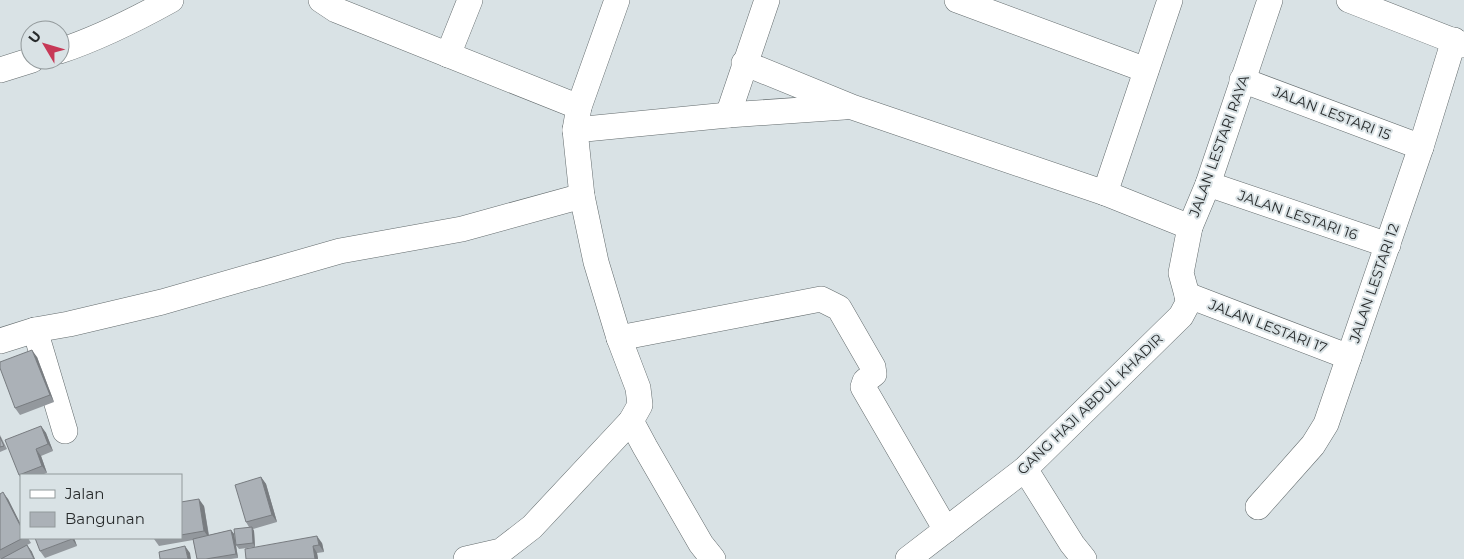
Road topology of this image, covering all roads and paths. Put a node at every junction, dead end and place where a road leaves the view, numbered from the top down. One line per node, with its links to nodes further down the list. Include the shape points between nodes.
1 (171, 0): 11 (street, via 136,20)
2 (470, 0): 12 (street)
3 (617, 0): 20 (street)
4 (767, 0): 13 (street)
5 (957, 0): 16 (street)
6 (1170, 0): 16 (street)
7 (1270, 0): 17 (street, JALAN LESTARI RAYA)
8 (1362, 2): 10 (street)
9 (332, 3): 12 (street)
10 (1459, 42): 21 (street, JALAN LESTARI 12)
11 (70, 48)
12 (448, 55): 20 (street)
13 (744, 63): 18 (street); 19 (street)
14 (20, 64): 15 (street)
15 (0, 70)
16 (1146, 70): 23 (street)
17 (1242, 80): 21 (street, JALAN LESTARI 15); 22 (street, JALAN LESTARI RAYA)
18 (852, 107): 19 (street); 23 (street)
19 (728, 115): 20 (street)
20 (577, 119): 24 (street)
21 (1421, 147): 26 (street, JALAN LESTARI 12)
22 (1208, 184): 25 (street, JALAN LESTARI RAYA); 26 (street, JALAN LESTARI 16)
23 (1105, 193): 25 (street)
24 (582, 196): 28 (street, via 462,229 340,251 162,302); 29 (street, via 596,262)
25 (1190, 226): 27 (street, JALAN LESTARI RAYA, via 1181,273)
26 (1388, 245): 31 (street, JALAN LESTARI 12)
27 (1187, 294): 31 (street, JALAN LESTARI 17); 34 (street, GANG HAJI ABDUL KHADIR, via 1188,303 1181,316)
28 (35, 330): 30 (street); 33 (street)
29 (619, 338): 32 (street, via 638,388 640,405); 36 (street, via 821,299 831,302 839,308 873,367 874,374 863,387)
30 (0, 341)
31 (1349, 357): 35 (street, JALAN LESTARI 12, via 1326,424 1313,445)
32 (631, 421): 37 (street, via 575,483); 39 (street, via 701,544)
33 (65, 431)
34 (1026, 469): 36 (street, GANG HAJI ABDUL KHADIR); 41 (street)
35 (1258, 507)
36 (946, 530): 40 (street, GANG HAJI ABDUL KHADIR)
37 (502, 555): 38 (street)
38 (466, 559)
39 (713, 559)
40 (908, 559)
41 (1084, 559)

